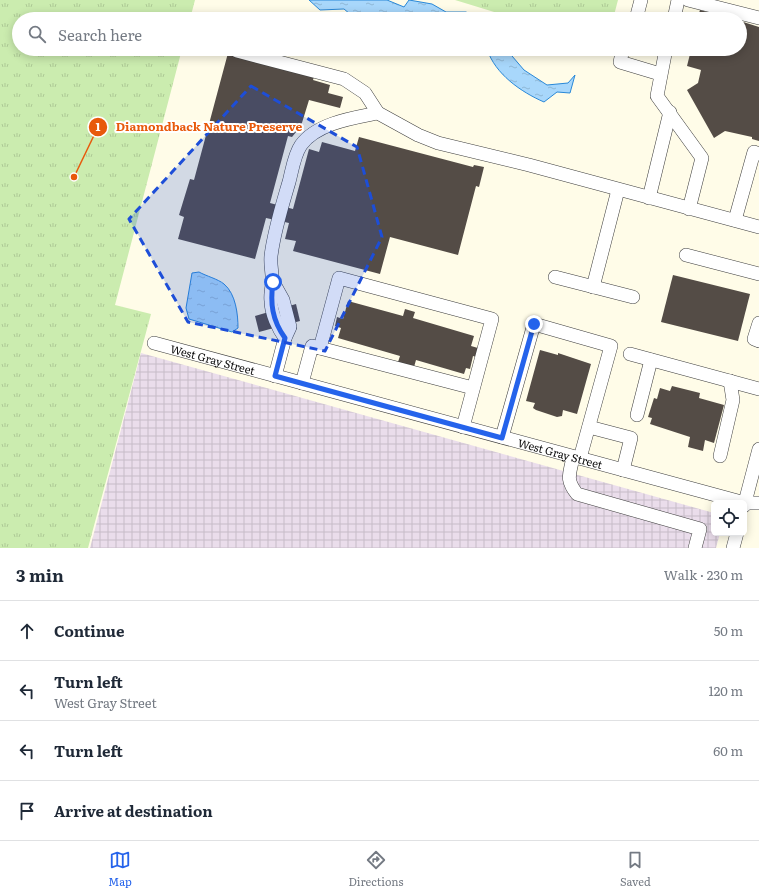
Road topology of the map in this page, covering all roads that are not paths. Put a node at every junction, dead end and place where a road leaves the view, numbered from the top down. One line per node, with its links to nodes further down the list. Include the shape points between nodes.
1 (641, 0): 4 (street)
2 (678, 0): 5 (street)
3 (688, 0): 6 (street)
4 (638, 12)
5 (675, 12)
6 (735, 12)
7 (747, 15): 8 (street)
8 (759, 18)
9 (256, 56): 14 (street, via 344,79 365,94)
10 (621, 56): 12 (street, via 620,62)
11 (664, 56): 12 (street)
12 (660, 74): 13 (street, via 658,96)
13 (670, 112): 17 (street); 18 (street, via 702,158)
14 (378, 113): 16 (street, via 438,143); 32 (street, via 328,126 300,145 282,205 271,255 273,282 283,300 290,327)
15 (759, 154): 19 (street, via 754,152)
16 (618, 190): 17 (street); 24 (street)
17 (649, 198): 18 (street)
18 (689, 209): 19 (street)
19 (735, 220): 20 (street)
20 (759, 227)
21 (686, 255): 22 (street)
22 (759, 274)
23 (555, 277): 24 (street)
24 (593, 287): 25 (street)
25 (633, 298)
26 (759, 323): 27 (street, via 754,339)
27 (759, 341)
28 (154, 344): 32 (street, West Gray Street)
29 (320, 348): 34 (street, via 312,346); 35 (street); 35 (street, via 339,278 370,286 492,319)
30 (630, 354): 31 (street)
31 (651, 360): 33 (street); 37 (street)
32 (275, 376): 34 (street, West Gray Street)
33 (730, 381): 36 (street); 42 (street, via 733,400)
34 (302, 383): 38 (street, West Gray Street)
35 (473, 388): 38 (street)
36 (759, 389)
37 (637, 415)
38 (463, 427): 40 (street, West Gray Street)
39 (589, 427): 40 (street, via 611,346 534,324); 43 (street); 44 (street, via 631,438)
40 (502, 438): 43 (street, West Gray Street)
41 (759, 449): 46 (street)
42 (720, 456)
43 (577, 458): 44 (street, West Gray Street); 50 (street, via 568,479 577,494 700,529)
44 (622, 470): 45 (street, West Gray Street)
45 (730, 500)
46 (745, 500)
47 (759, 503): 48 (street, West Gray Street)
48 (747, 504)
49 (736, 536): 51 (street)
50 (695, 548)
51 (732, 548)

